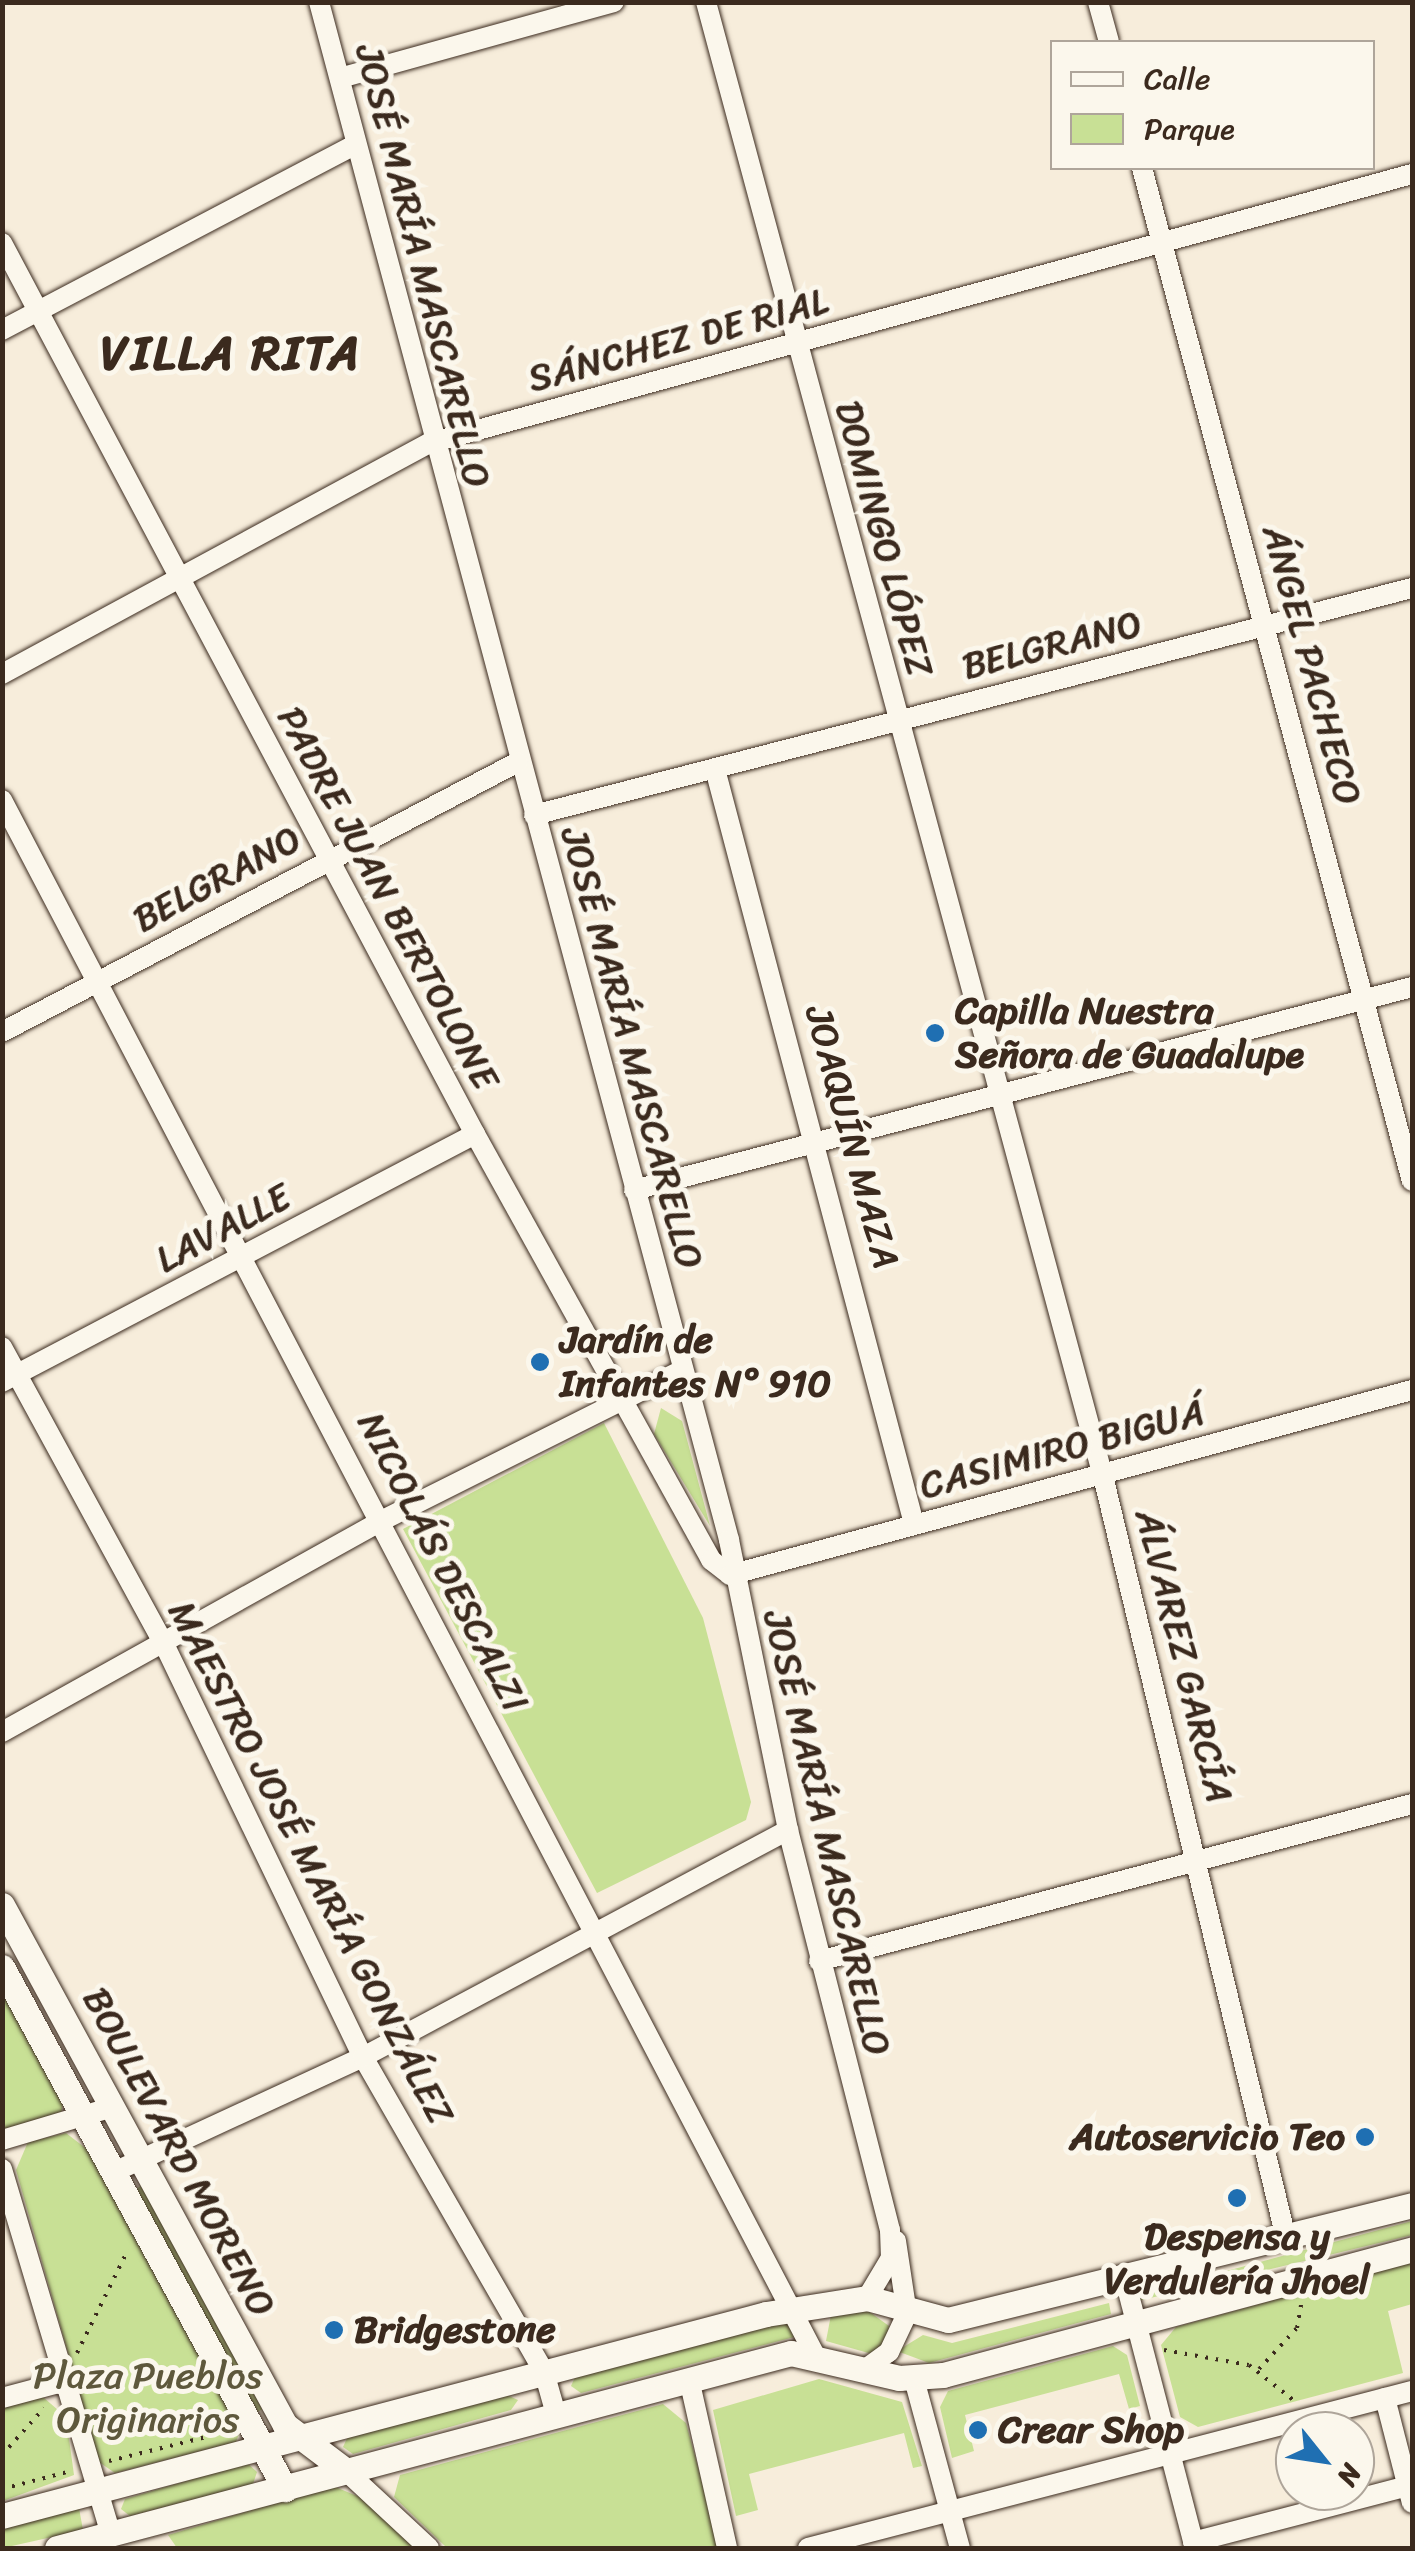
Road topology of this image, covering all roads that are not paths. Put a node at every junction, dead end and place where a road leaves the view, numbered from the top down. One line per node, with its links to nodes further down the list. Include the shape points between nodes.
1 (319, 2): 6 (street, JOSÉ MARÍA MASCARELLO)
2 (614, 2): 6 (street)
3 (706, 2): 14 (street, DOMINGO LÓPEZ)
4 (1098, 2): 5 (street)
5 (1108, 40)
6 (340, 78): 7 (street, JOSÉ MARÍA MASCARELLO)
7 (356, 144): 12 (street); 15 (street, JOSÉ MARÍA MASCARELLO)
8 (1143, 170): 11 (street, ÁNGEL PACHECO)
9 (1412, 174): 11 (street, SÁNCHEZ DE RIAL)
10 (2, 243): 12 (street, PADRE JUAN BERTOLONE)
11 (1163, 246): 14 (street, SÁNCHEZ DE RIAL); 18 (street, ÁNGEL PACHECO)
12 (38, 310): 13 (street); 16 (street, PADRE JUAN BERTOLONE)
13 (2, 330)
14 (796, 345): 15 (street, SÁNCHEZ DE RIAL); 20 (street, DOMINGO LÓPEZ)
15 (430, 444): 16 (street, SÁNCHEZ DE RIAL); 21 (street, JOSÉ MARÍA MASCARELLO)
16 (179, 584): 19 (street, SÁNCHEZ DE RIAL); 25 (street, PADRE JUAN BERTOLONE)
17 (1412, 588): 18 (street, BELGRANO)
18 (1264, 626): 20 (street, BELGRANO); 28 (street, ÁNGEL PACHECO)
19 (2, 674)
20 (896, 720): 22 (street, BELGRANO); 30 (street, DOMINGO LÓPEZ)
21 (518, 762): 24 (street, JOSÉ MARÍA MASCARELLO); 25 (street, BELGRANO)
22 (714, 769): 24 (street, BELGRANO); 32 (street, JOAQUÍN MAZA)
23 (2, 800): 26 (street, NICOLÁS DESCALZI)
24 (534, 816): 34 (street, JOSÉ MARÍA MASCARELLO)
25 (329, 859): 26 (street, BELGRANO); 31 (street, PADRE JUAN BERTOLONE)
26 (99, 982): 29 (street, BELGRANO); 35 (street, NICOLÁS DESCALZI)
27 (1412, 987): 28 (street)
28 (1367, 1000): 30 (street); 33 (street, ÁNGEL PACHECO)
29 (2, 1032)
30 (997, 1094): 32 (street); 41 (street, ÁLVAREZ GARCÍA)
31 (475, 1134): 35 (street, LAVALLE); 40 (street, PADRE JUAN BERTOLONE)
32 (820, 1144): 34 (street); 43 (street, JOAQUÍN MAZA)
33 (1412, 1181)
34 (634, 1190): 37 (street, JOSÉ MARÍA MASCARELLO)
35 (246, 1257): 38 (street, LAVALLE); 42 (street, NICOLÁS DESCALZI)
36 (2, 1347): 38 (street, MAESTRO JOSÉ MARÍA GONZÁLEZ)
37 (680, 1371): 40 (street); 44 (street, JOSÉ MARÍA MASCARELLO, via 729,1540)
38 (9, 1378): 45 (street, MAESTRO JOSÉ MARÍA GONZÁLEZ)
39 (1412, 1390): 41 (street, CASIMIRO BIGUÁ)
40 (619, 1398): 42 (street); 44 (street, PADRE JUAN BERTOLONE, via 711,1560)
41 (1102, 1476): 43 (street, CASIMIRO BIGUÁ); 49 (street, ÁLVAREZ GARCÍA)
42 (385, 1519): 45 (street); 51 (street, NICOLÁS DESCALZI)
43 (914, 1524): 44 (street, CASIMIRO BIGUÁ)
44 (730, 1574): 48 (street, JOSÉ MARÍA MASCARELLO)
45 (164, 1646): 46 (street); 54 (street, MAESTRO JOSÉ MARÍA GONZÁLEZ)
46 (2, 1732)
47 (1412, 1804): 49 (street)
48 (788, 1830): 51 (street); 52 (street, JOSÉ MARÍA MASCARELLO)
49 (1198, 1860): 52 (street); 63 (street, ÁLVAREZ GARCÍA)
50 (2, 1904): 55 (main road, BOULEVARD MORENO)
51 (591, 1939): 54 (street); 67 (street, NICOLÁS DESCALZI)
52 (819, 1961): 62 (street, JOSÉ MARÍA MASCARELLO)
53 (2, 1967): 56 (main road, BOULEVARD MORENO)
54 (363, 2057): 58 (street); 72 (street, MAESTRO JOSÉ MARÍA GONZÁLEZ)
55 (113, 2106): 56 (street); 58 (main road, BOULEVARD MORENO)
56 (86, 2118): 57 (street); 60 (main road, BOULEVARD MORENO)
57 (2, 2140)
58 (139, 2160): 60 (street); 80 (main road, BOULEVARD MORENO)
59 (2, 2169): 75 (street)
60 (114, 2172): 81 (main road, BOULEVARD MORENO)
61 (1412, 2205): 63 (main road)
62 (890, 2230): 66 (street, via 891,2258); 68 (street, JOSÉ MARÍA MASCARELLO)
63 (1286, 2238): 65 (main road)
64 (1412, 2249): 69 (main road)
65 (1125, 2280): 68 (main road, via 948,2320); 69 (street)
66 (867, 2298): 67 (main road); 68 (main road)
67 (797, 2308): 70 (street, NICOLÁS DESCALZI); 72 (main road)
68 (907, 2314): 71 (street, via 889,2352)
69 (1132, 2324): 74 (main road); 82 (street)
70 (816, 2356): 71 (main road); 73 (main road, via 792,2353)
71 (864, 2370): 74 (main road)
72 (544, 2372): 79 (street, MAESTRO JOSÉ MARÍA GONZÁLEZ); 80 (main road)
73 (689, 2379): 79 (main road); 93 (street)
74 (914, 2379): 87 (street)
75 (66, 2380): 77 (street); 85 (street)
76 (1412, 2391): 78 (street)
77 (2, 2398)
78 (1385, 2398): 82 (street); 86 (street)
79 (554, 2411): 83 (main road)
80 (296, 2437): 81 (main road); 83 (main road, BOULEVARD MORENO)
81 (260, 2447): 84 (main road, BOULEVARD MORENO); 85 (main road)
82 (1169, 2452): 87 (street); 90 (street)
83 (346, 2471): 84 (main road); 92 (street, BOULEVARD MORENO)
84 (285, 2489): 89 (main road)
85 (95, 2492): 88 (main road); 89 (street)
86 (1410, 2495): 90 (street)
87 (950, 2510): 94 (street); 95 (street)
88 (2, 2516)
89 (111, 2534): 91 (main road)
90 (1194, 2545)
91 (57, 2548)
92 (429, 2548)
93 (727, 2548)
94 (808, 2548)
95 (960, 2548)

